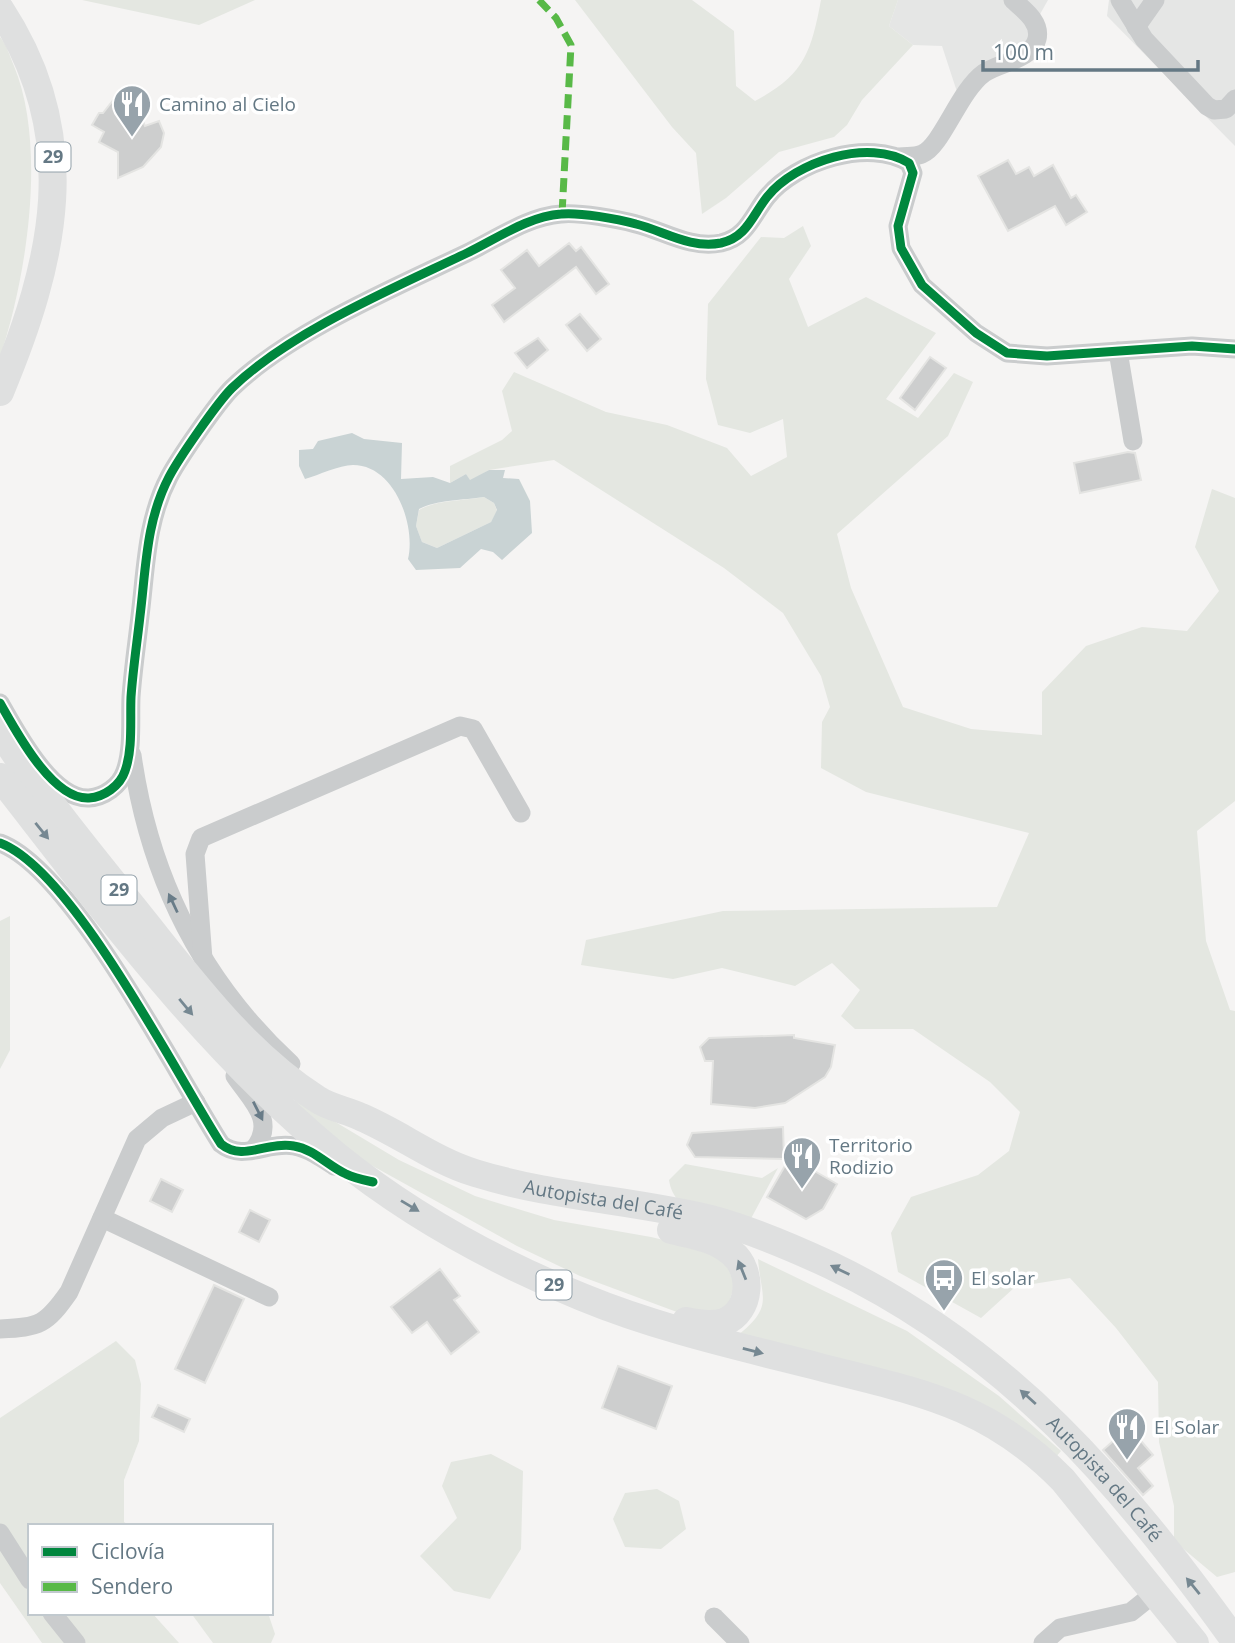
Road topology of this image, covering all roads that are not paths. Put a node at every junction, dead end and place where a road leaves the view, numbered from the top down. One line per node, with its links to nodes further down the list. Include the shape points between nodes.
1 (1013, 0): 8 (street, via 1037,23 1038,37 1032,49 983,74 956,104 937,142 922,154)
2 (1120, 0): 5 (street)
3 (1155, 0): 5 (street)
4 (0, 9): 9 (highway, 29, via 31,68 53,156 54,207 47,256)
5 (1136, 27): 7 (street, via 1207,106 1226,109)
6 (0, 28): 9 (highway, via 20,70 35,132 38,206 26,283)
7 (1235, 100)
8 (900, 157): 11 (street, via 913,173 898,226 901,247 922,285 1007,353 1046,356); 15 (street, via 859,153 822,161 768,195 747,230 723,243 698,244 635,223 562,214 527,223 273,354 230,390 169,476 145,552)
9 (29, 313): 12 (highway, 29)
10 (1235, 349): 11 (street, via 1192,346)
11 (1118, 351): 13 (street)
12 (0, 392)
13 (1132, 441)
14 (0, 703): 15 (street, via 43,770 61,789 78,797 100,796 119,782 128,756)
15 (130, 719): 20 (street, one-way to 15, via 169,895 145,827)
16 (0, 732): 23 (highway, Autopista del Café / 29, via 114,884 246,1041 321,1102)
17 (0, 777): 21 (highway, Autopista del Café / 29, one-way to 21)
18 (521, 813): 20 (street, via 473,729 460,726 201,838 195,854)
19 (0, 843): 22 (street, via 31,861 86,925)
20 (203, 959): 23 (street, via 273,1047)
21 (209, 1033): 24 (street, one-way to 24, via 261,1113 264,1133); 26 (highway, Autopista del Café / 29, via 309,1132)
22 (196, 1102): 24 (street, via 221,1144 236,1153); 27 (street, via 162,1118 137,1139)
23 (361, 1116): 25 (highway, Autopista del Café / 29, via 428,1156)
24 (254, 1149): 26 (street, via 295,1146 347,1175)
25 (475, 1173): 28 (highway, one-way to 25, via 520,1258 611,1297 700,1324 732,1317 740,1310 747,1289 735,1254 706,1238 510,1201); 36 (highway, Autopista del Café / 29, one-way to 25, via 1073,1439 982,1356 909,1306 809,1255 740,1228)
26 (373, 1182): 28 (highway, Autopista del Café / 29, one-way to 28)
27 (102, 1218): 29 (street); 30 (street, via 69,1292 54,1314 33,1328)
28 (486, 1252): 33 (highway, Autopista del Café / 29, one-way to 33, via 553,1285 636,1317 932,1396 979,1415 1040,1457)
29 (269, 1297)
30 (0, 1329)
31 (0, 1533): 32 (street)
32 (28, 1577)
33 (1156, 1592): 39 (street, via 1132,1612 1060,1628); 40 (highway, Autopista del Café / 29)
34 (54, 1615): 37 (street)
35 (714, 1618): 38 (street)
36 (1235, 1640)
37 (76, 1643)
38 (740, 1643)
39 (1043, 1643)
40 (1195, 1643)

